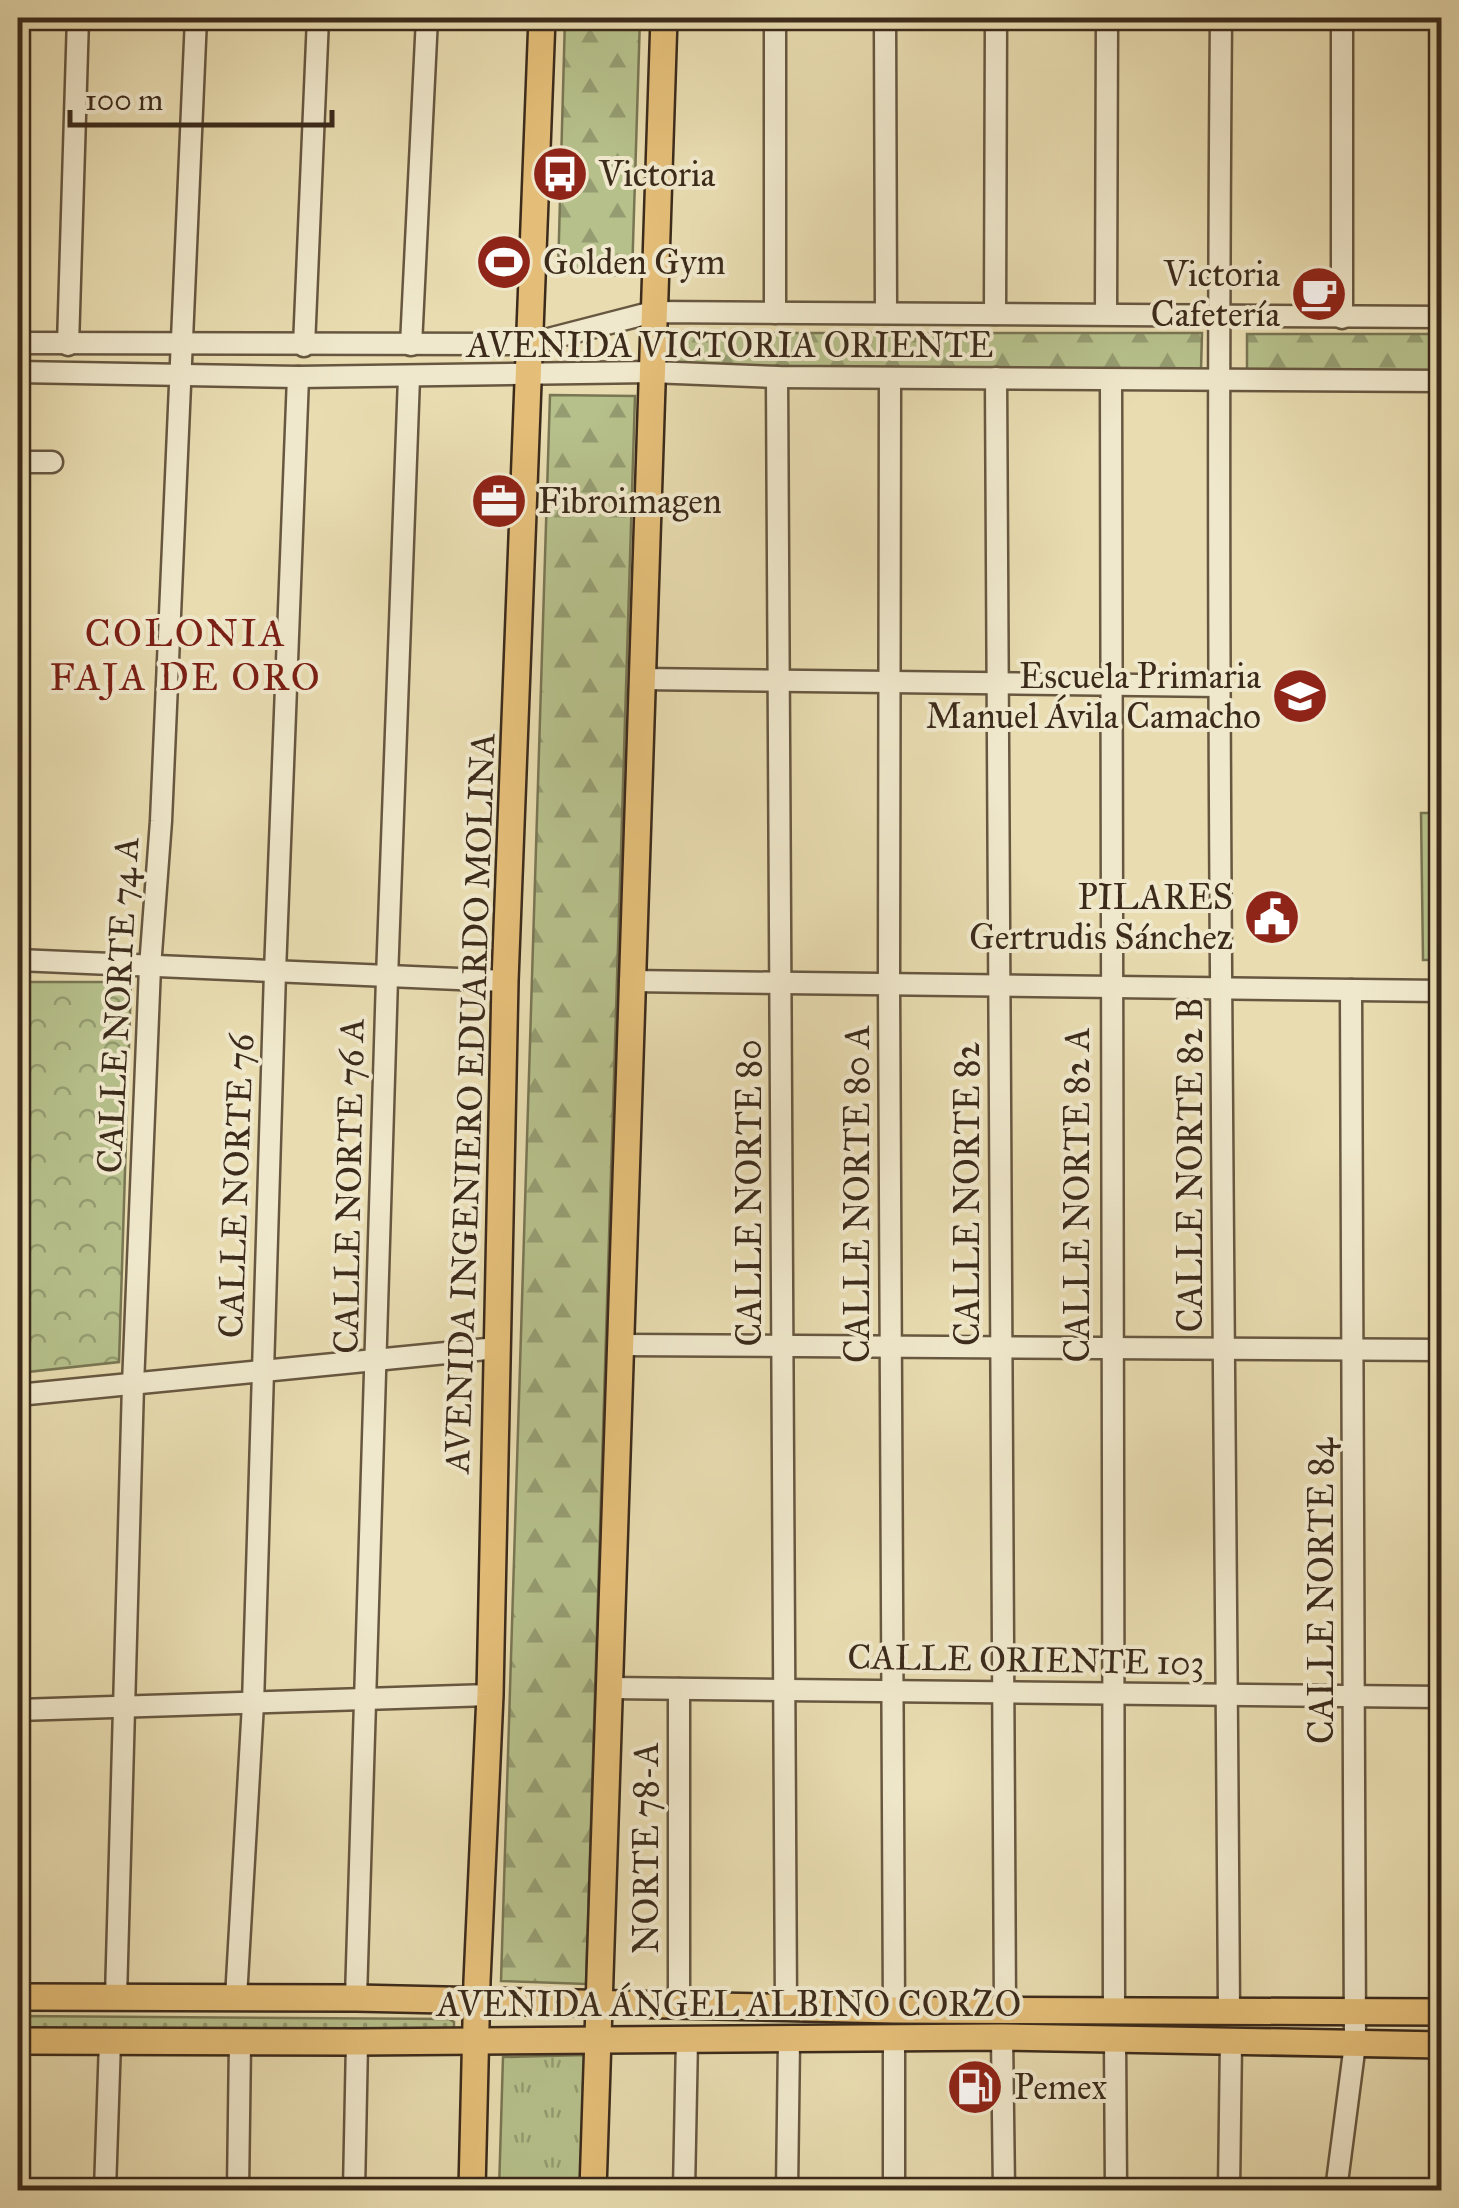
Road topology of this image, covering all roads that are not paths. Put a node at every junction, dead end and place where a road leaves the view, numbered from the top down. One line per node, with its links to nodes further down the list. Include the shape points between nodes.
1 (78, 18): 23 (street)
2 (196, 18): 24 (street, CALLE NORTE 74 A)
3 (318, 18): 26 (street)
4 (427, 18): 25 (street)
5 (542, 18): 22 (main road, AVENIDA INGENIERO EDUARDO MOLINA)
6 (664, 18): 13 (main road)
7 (775, 18): 15 (street)
8 (885, 18): 14 (street)
9 (996, 18): 16 (street)
10 (1107, 18): 17 (street)
11 (1221, 18): 18 (street, CALLE NORTE 82 B)
12 (1342, 18): 20 (street)
13 (653, 312): 15 (street, AVENIDA VICTORIA ORIENTE); 22 (street, AVENIDA VICTORIA ORIENTE); 28 (main road)
14 (886, 312): 15 (street, AVENIDA VICTORIA ORIENTE); 16 (street, AVENIDA VICTORIA ORIENTE)
15 (774, 313)
16 (996, 314): 17 (street, AVENIDA VICTORIA ORIENTE)
17 (1106, 314): 18 (street, AVENIDA VICTORIA ORIENTE)
18 (1218, 317): 20 (street, AVENIDA VICTORIA ORIENTE); 37 (street, CALLE NORTE 82 B)
19 (1442, 317): 20 (street, AVENIDA VICTORIA ORIENTE)
20 (1342, 318)
21 (18, 343): 23 (street, AVENIDA VICTORIA ORIENTE)
22 (530, 344): 25 (street, AVENIDA VICTORIA ORIENTE); 29 (main road, AVENIDA INGENIERO EDUARDO MOLINA)
23 (68, 345): 24 (street, AVENIDA VICTORIA ORIENTE)
24 (184, 345): 26 (street, AVENIDA VICTORIA ORIENTE); 31 (street, CALLE NORTE 74 A)
25 (411, 345): 26 (street, AVENIDA VICTORIA ORIENTE)
26 (304, 346)
27 (18, 372): 31 (street, AVENIDA VICTORIA ORIENTE)
28 (651, 372): 29 (street, AVENIDA VICTORIA ORIENTE); 33 (street, AVENIDA VICTORIA ORIENTE); 41 (main road)
29 (529, 374): 30 (street, AVENIDA VICTORIA ORIENTE); 52 (main road, AVENIDA INGENIERO EDUARDO MOLINA)
30 (409, 376): 32 (street, AVENIDA VICTORIA ORIENTE); 50 (street, CALLE NORTE 76 A)
31 (180, 377): 32 (street, AVENIDA VICTORIA ORIENTE); 48 (street, CALLE NORTE 74 A)
32 (298, 377): 49 (street, CALLE NORTE 76)
33 (777, 377): 34 (street, AVENIDA VICTORIA ORIENTE); 42 (street, CALLE NORTE 80)
34 (890, 378): 35 (street, AVENIDA VICTORIA ORIENTE); 43 (street, CALLE NORTE 80 A)
35 (996, 378): 36 (street, AVENIDA VICTORIA ORIENTE); 44 (street, CALLE NORTE 82)
36 (1110, 380): 37 (street, AVENIDA VICTORIA ORIENTE); 45 (street, CALLE NORTE 82 A)
37 (1218, 380): 38 (street, AVENIDA VICTORIA ORIENTE); 46 (street, CALLE NORTE 82 B)
38 (1442, 381)
39 (18, 462): 40 (street)
40 (52, 462)
41 (641, 679): 42 (street); 51 (main road)
42 (778, 681): 43 (street); 53 (street, CALLE NORTE 80)
43 (889, 681): 44 (street); 54 (street, CALLE NORTE 80 A)
44 (1000, 682): 45 (street); 55 (street, CALLE NORTE 82)
45 (1110, 685): 46 (street); 56 (street, CALLE NORTE 82 A)
46 (1222, 686): 57 (street, CALLE NORTE 82 B)
47 (18, 960): 48 (street)
48 (150, 966): 49 (street); 71 (street, CALLE NORTE 74 A)
49 (275, 972): 50 (street); 70 (street, CALLE NORTE 76)
50 (387, 978): 52 (street); 69 (street, CALLE NORTE 76 A)
51 (630, 980): 53 (street); 60 (main road)
52 (504, 981): 61 (main road, AVENIDA INGENIERO EDUARDO MOLINA)
53 (780, 984): 54 (street); 62 (street, CALLE NORTE 80)
54 (888, 984): 55 (street); 63 (street, CALLE NORTE 80 A)
55 (999, 985): 56 (street); 64 (street, CALLE NORTE 82)
56 (1110, 986): 57 (street); 65 (street, CALLE NORTE 82 A)
57 (1223, 989): 58 (street); 66 (street, CALLE NORTE 82 B)
58 (1351, 990): 59 (street); 68 (street, CALLE NORTE 84)
59 (1442, 991)
60 (621, 1346): 62 (street); 73 (main road)
61 (497, 1348): 69 (street); 80 (main road, AVENIDA INGENIERO EDUARDO MOLINA)
62 (783, 1348): 63 (street); 75 (street, CALLE NORTE 80)
63 (890, 1348): 64 (street); 77 (street, CALLE NORTE 80 A)
64 (1000, 1348): 65 (street); 76 (street, CALLE NORTE 82)
65 (1110, 1348): 66 (street); 78 (street, CALLE NORTE 82 A)
66 (1222, 1350): 68 (street); 79 (street, CALLE NORTE 82 B)
67 (1442, 1350): 68 (street)
68 (1353, 1352): 83 (street, CALLE NORTE 84)
69 (377, 1360): 70 (street); 82 (street, CALLE NORTE 76 A)
70 (262, 1372): 71 (street); 84 (street, CALLE NORTE 76)
71 (133, 1385): 72 (street); 85 (street, CALLE NORTE 74 A)
72 (18, 1396)
73 (609, 1688): 74 (street, CALLE ORIENTE 103); 92 (main road)
74 (678, 1690): 75 (street, CALLE ORIENTE 103); 93 (street, NORTE 78-A)
75 (782, 1690): 77 (street, CALLE ORIENTE 103); 94 (street, CALLE NORTE 80)
76 (1002, 1691): 77 (street, CALLE ORIENTE 103); 78 (street, CALLE ORIENTE 103); 95 (street, CALLE NORTE 82)
77 (893, 1692): 96 (street, CALLE NORTE 80 A)
78 (1112, 1693): 79 (street, CALLE ORIENTE 103); 97 (street, CALLE NORTE 82 A)
79 (1228, 1694): 83 (street, CALLE ORIENTE 103); 98 (street, CALLE NORTE 82 B)
80 (490, 1695): 82 (street); 91 (main road, AVENIDA INGENIERO EDUARDO MOLINA)
81 (1442, 1696): 83 (street, CALLE ORIENTE 103)
82 (367, 1698): 84 (street); 90 (street, CALLE NORTE 76 A)
83 (1353, 1698): 99 (street, CALLE NORTE 84)
84 (253, 1704): 85 (street); 89 (street, CALLE NORTE 76)
85 (124, 1706): 86 (street); 87 (street, CALLE NORTE 74 A)
86 (18, 1710)
87 (116, 1997): 88 (main road, AVENIDA ÁNGEL ALBINO CORZO); 89 (main road, AVENIDA ÁNGEL ALBINO CORZO)
88 (18, 1998)
89 (236, 1998): 90 (main road, AVENIDA ÁNGEL ALBINO CORZO)
90 (356, 1998): 91 (main road, AVENIDA ÁNGEL ALBINO CORZO)
91 (476, 2001): 92 (main road, AVENIDA ÁNGEL ALBINO CORZO); 104 (main road, AVENIDA INGENIERO EDUARDO MOLINA)
92 (600, 2006): 93 (main road, AVENIDA ÁNGEL ALBINO CORZO); 106 (main road)
93 (679, 2007): 94 (main road, AVENIDA ÁNGEL ALBINO CORZO)
94 (786, 2008): 96 (main road, AVENIDA ÁNGEL ALBINO CORZO)
95 (1004, 2009): 96 (main road, AVENIDA ÁNGEL ALBINO CORZO); 97 (main road, AVENIDA ÁNGEL ALBINO CORZO)
96 (894, 2010)
97 (1114, 2011): 98 (main road, AVENIDA ÁNGEL ALBINO CORZO)
98 (1230, 2012): 99 (main road, AVENIDA ÁNGEL ALBINO CORZO)
99 (1355, 2012): 100 (main road, AVENIDA ÁNGEL ALBINO CORZO); 113 (street, CALLE NORTE 84)
100 (1442, 2012)
101 (1002, 2037): 103 (main road, AVENIDA ÁNGEL ALBINO CORZO); 108 (main road, AVENIDA ÁNGEL ALBINO CORZO); 123 (street)
102 (687, 2038): 106 (main road, AVENIDA ÁNGEL ALBINO CORZO); 107 (main road, AVENIDA ÁNGEL ALBINO CORZO); 120 (street)
103 (894, 2038): 107 (main road, AVENIDA ÁNGEL ALBINO CORZO); 122 (street)
104 (475, 2039): 106 (main road, AVENIDA ÁNGEL ALBINO CORZO); 112 (main road, AVENIDA ÁNGEL ALBINO CORZO); 118 (main road, AVENIDA INGENIERO EDUARDO MOLINA)
105 (110, 2040): 109 (main road, AVENIDA ÁNGEL ALBINO CORZO); 111 (main road, AVENIDA ÁNGEL ALBINO CORZO); 115 (street)
106 (599, 2040): 119 (main road)
107 (789, 2040): 121 (street)
108 (1115, 2040): 110 (main road, AVENIDA ÁNGEL ALBINO CORZO); 124 (street)
109 (18, 2041)
110 (1231, 2041): 113 (main road, AVENIDA ÁNGEL ALBINO CORZO); 125 (street)
111 (240, 2042): 112 (main road, AVENIDA ÁNGEL ALBINO CORZO); 116 (street)
112 (358, 2042): 117 (street)
113 (1354, 2044): 114 (main road, AVENIDA ÁNGEL ALBINO CORZO); 126 (street, CALLE NORTE 84)
114 (1442, 2045)
115 (105, 2190)
116 (238, 2190)
117 (354, 2190)
118 (472, 2190)
119 (594, 2190)
120 (684, 2190)
121 (787, 2190)
122 (894, 2190)
123 (1004, 2190)
124 (1116, 2190)
125 (1229, 2190)
126 (1336, 2190)

